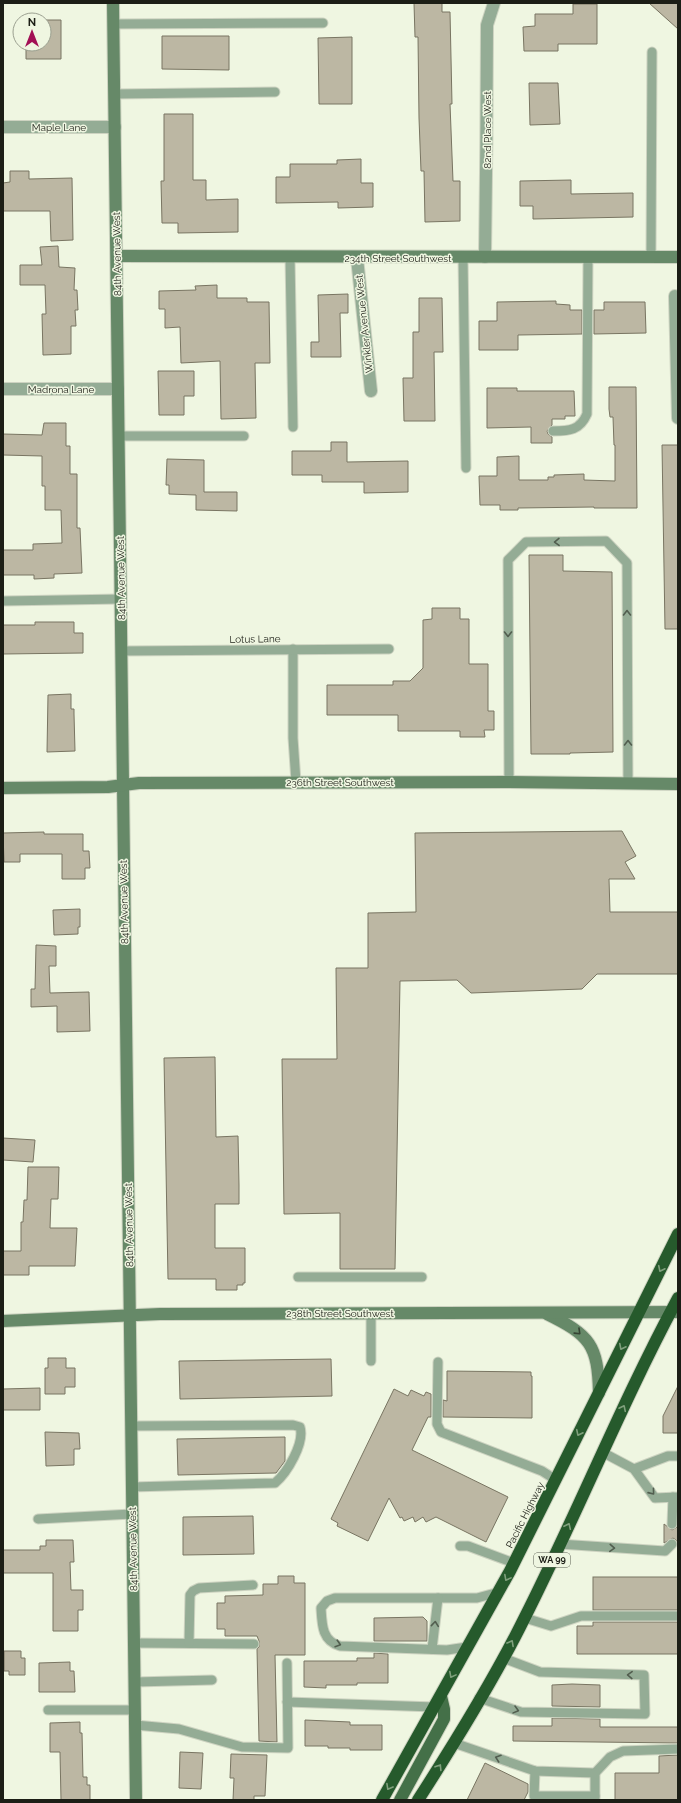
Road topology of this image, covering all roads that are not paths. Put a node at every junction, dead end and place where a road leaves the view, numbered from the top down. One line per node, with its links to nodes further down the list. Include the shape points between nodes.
1 (113, 3): 4 (street, 84th Avenue West)
2 (494, 3): 16 (street, 82nd Place West, via 487,25 488,164 485,192)
3 (323, 23): 4 (lane)
4 (113, 24): 7 (street, 84th Avenue West)
5 (652, 52): 11 (lane)
6 (275, 92): 7 (lane)
7 (115, 94): 9 (street, 84th Avenue West)
8 (3, 127): 9 (street, Maple Lane)
9 (115, 127): 10 (street, 84th Avenue West)
10 (117, 256): 13 (street, 234th Street Southwest); 20 (street, 84th Avenue West)
11 (651, 257): 12 (street, 234th Street Southwest); 17 (street, 234th Street Southwest)
12 (678, 257)
13 (290, 258): 14 (street, 234th Street Southwest); 23 (lane)
14 (357, 258): 15 (street, 234th Street Southwest); 21 (street, Winkler Avenue West)
15 (464, 258): 16 (street, 234th Street Southwest); 27 (lane)
16 (485, 258): 17 (street, 234th Street Southwest)
17 (588, 258): 24 (lane, via 586,414 584,421 575,429)
18 (675, 296): 22 (street)
19 (3, 389): 20 (street, Madrona Lane)
20 (118, 389): 25 (street, 84th Avenue West)
21 (371, 391)
22 (678, 418)
23 (293, 427)
24 (553, 431)
25 (119, 436): 26 (lane); 28 (street, 84th Avenue West)
26 (244, 436)
27 (466, 468)
28 (121, 599): 29 (lane); 32 (street, 84th Avenue West)
29 (3, 601)
30 (293, 649): 31 (lane, Lotus Lane); 32 (lane, Lotus Lane); 33 (lane, via 293,738)
31 (389, 649)
32 (121, 651): 37 (street, 84th Avenue West)
33 (296, 782): 34 (street, 236th Street Southwest); 37 (street, 236th Street Southwest)
34 (508, 782): 35 (street, 236th Street Southwest); 35 (lane, one-way to 34, via 627,563 606,541 526,542 508,560)
35 (628, 782): 36 (street, 236th Street Southwest)
36 (678, 784)
37 (122, 785): 38 (street, 236th Street Southwest); 47 (street, 84th Avenue West)
38 (3, 788)
39 (678, 1234): 43 (highway, Pacific Highway / WA 99, one-way to 43)
40 (298, 1277): 41 (lane)
41 (422, 1277)
42 (678, 1298): 44 (highway, WA 99)
43 (639, 1312): 44 (street, 238th Street Southwest); 46 (street, 238th Street Southwest); 51 (highway, Pacific Highway / WA 99, one-way to 51)
44 (674, 1312): 53 (highway, WA 99, one-way to 44)
45 (371, 1313): 46 (street, 238th Street Southwest); 47 (street, 238th Street Southwest); 49 (lane)
46 (544, 1313): 51 (street, one-way to 51, via 571,1326 591,1345 598,1366)
47 (129, 1316): 48 (street, 238th Street Southwest); 52 (street, 84th Avenue West)
48 (3, 1321)
49 (371, 1361)
50 (438, 1362): 56 (lane, via 437,1424 441,1432 536,1469)
51 (599, 1393): 56 (highway, Pacific Highway / WA 99, one-way to 56)
52 (131, 1426): 57 (street, 84th Avenue West); 57 (lane, via 294,1425 300,1427 302,1434 289,1469 275,1483)
53 (602, 1452): 55 (lane); 62 (highway, WA 99, one-way to 53)
54 (678, 1456): 55 (lane, via 668,1456)
55 (634, 1469): 58 (lane, one-way to 58, via 655,1498)
56 (556, 1480): 65 (highway, Pacific Highway / WA 99)
57 (132, 1487): 59 (street, 84th Avenue West)
58 (676, 1497): 61 (lane)
59 (132, 1514): 60 (lane); 71 (street, 84th Avenue West)
60 (38, 1519)
61 (672, 1524)
62 (559, 1544): 63 (lane, one-way to 63, via 665,1550); 70 (highway, WA 99)
63 (672, 1544)
64 (460, 1546): 65 (lane, via 468,1546)
65 (514, 1563): 67 (highway, Pacific Highway / WA 99, one-way to 67)
66 (253, 1585): 72 (lane, via 199,1588 193,1591 190,1595)
67 (499, 1592): 68 (lane, via 477,1598); 74 (highway, Pacific Highway / WA 99)
68 (438, 1598): 75 (lane, one-way to 68); 75 (lane, one-way to 75, via 335,1598 323,1604 325,1635 336,1645)
69 (678, 1616): 70 (lane, via 581,1616 551,1626)
70 (525, 1618): 76 (highway, WA 99, one-way to 70)
71 (134, 1643): 72 (lane); 79 (street, 84th Avenue West)
72 (189, 1643): 73 (lane)
73 (254, 1644)
74 (467, 1647): 75 (lane); 82 (highway, Pacific Highway / WA 99, one-way to 82)
75 (432, 1649)
76 (503, 1658): 80 (highway, WA 99); 80 (lane, one-way to 76, via 522,1712 645,1714 644,1676 540,1672)
77 (287, 1663): 81 (lane)
78 (212, 1680): 79 (lane)
79 (135, 1682): 84 (street, 84th Avenue West)
80 (479, 1698): 86 (highway, WA 99)
81 (287, 1702): 82 (lane); 85 (lane, via 288,1748 242,1747 180,1729)
82 (438, 1702): 92 (highway, Pacific Highway / WA 99, one-way to 92); 93 (main road, via 444,1709 444,1719)
83 (48, 1710): 84 (lane)
84 (135, 1710): 85 (street, 84th Avenue West)
85 (135, 1725): 91 (street, 84th Avenue West)
86 (454, 1743): 88 (lane, one-way to 86); 94 (highway, WA 99, one-way to 86)
87 (678, 1749): 89 (lane, via 623,1751 610,1757)
88 (535, 1771): 89 (lane); 90 (lane, via 534,1796)
89 (595, 1773): 90 (lane)
90 (595, 1798)
91 (136, 1800)
92 (382, 1800)
93 (400, 1800)
94 (418, 1800)

